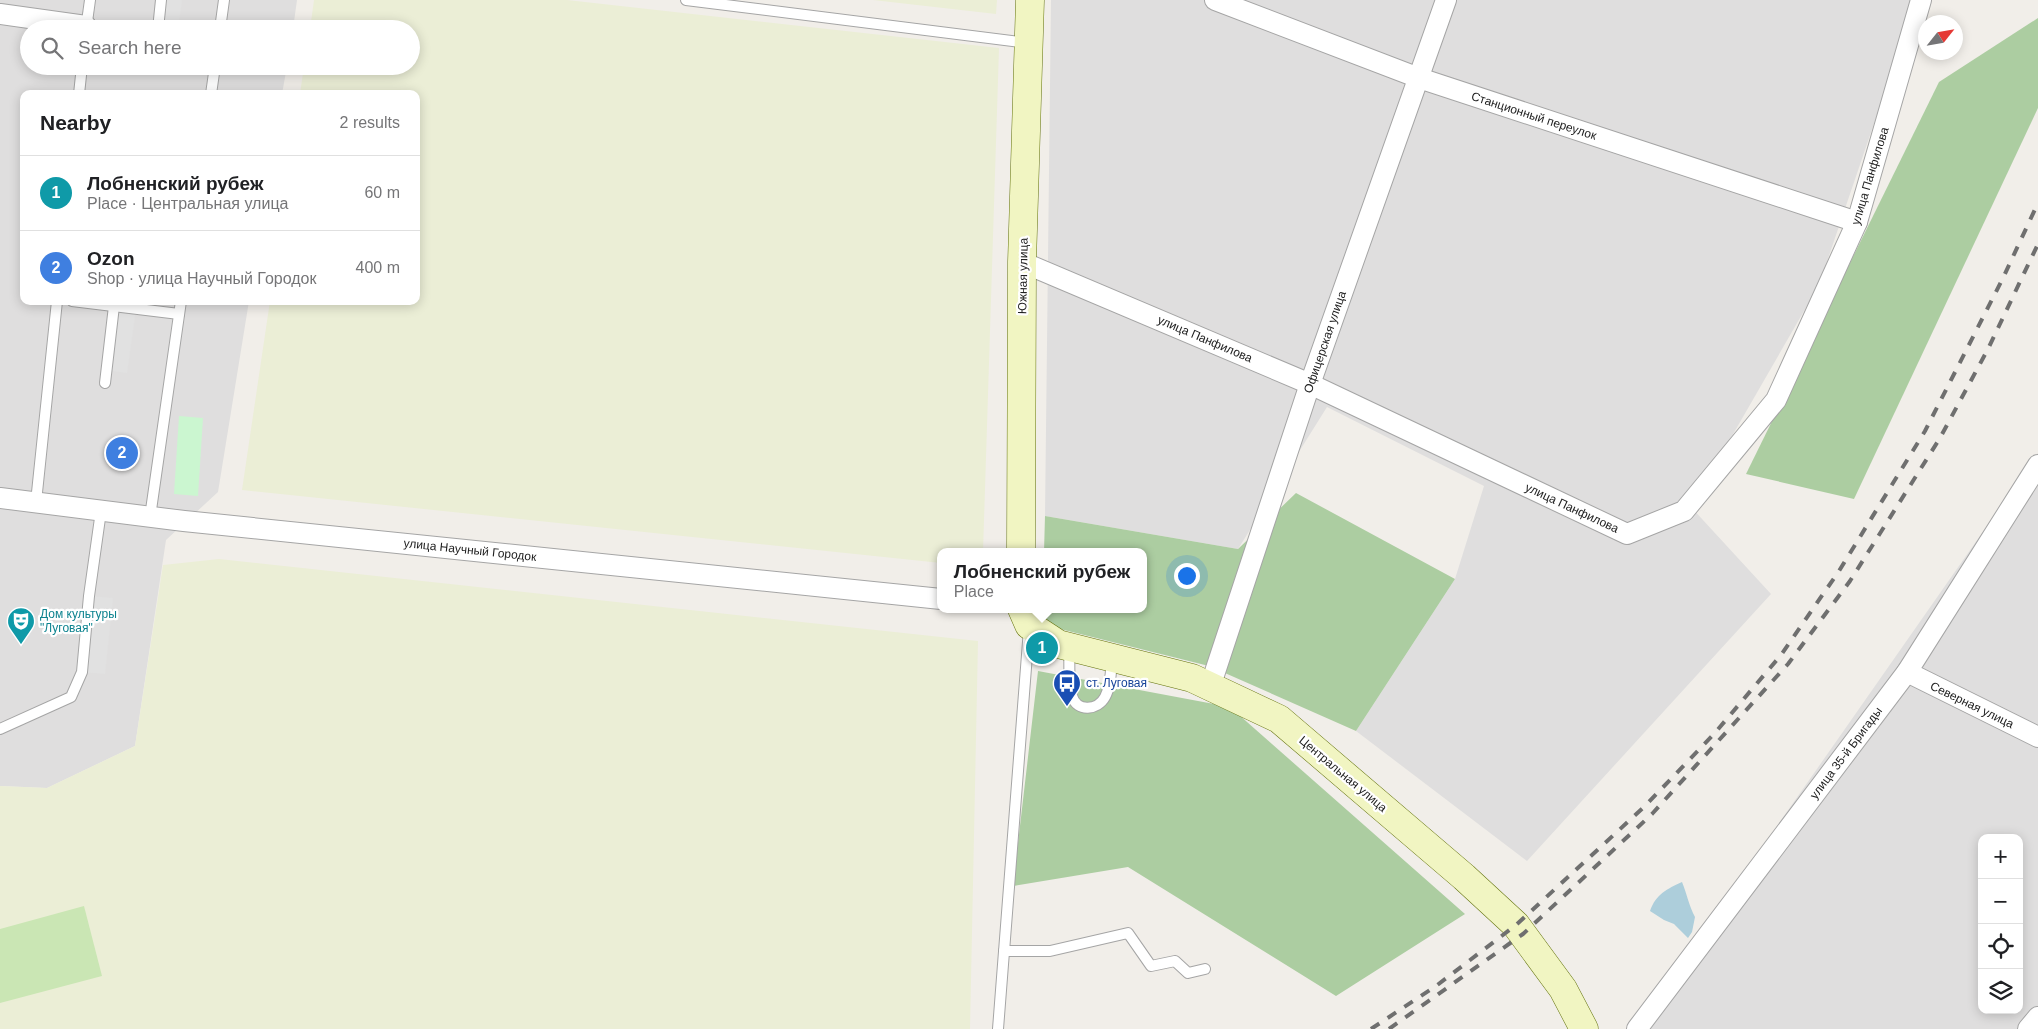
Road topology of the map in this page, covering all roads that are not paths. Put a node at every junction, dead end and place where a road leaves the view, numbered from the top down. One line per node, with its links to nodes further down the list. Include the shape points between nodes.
1 (90, 0): 11 (lane)
2 (161, 0): 12 (lane)
3 (224, 0): 13 (lane)
4 (686, 0): 14 (lane)
5 (1030, 0): 14 (street, Южная улица)
6 (1215, 0): 17 (street, Станционный переулок)
7 (1446, 0): 17 (street, Офицерская улица)
8 (1921, 0): 20 (street, улица Панфилова)
9 (0, 14): 10 (street)
10 (37, 20)
11 (87, 20)
12 (159, 20)
13 (221, 20)
14 (1028, 43): 21 (street, Южная улица)
15 (81, 75): 18 (lane)
16 (214, 75): 19 (lane)
17 (1419, 78): 20 (street, Станционный переулок); 28 (street, Офицерская улица)
18 (79, 90)
19 (212, 90)
20 (1857, 222): 28 (street, улица Панфилова, via 1776,400 1684,511 1627,534)
21 (1022, 262): 28 (street, улица Панфилова); 34 (street, Южная улица)
22 (57, 305): 31 (lane)
23 (106, 305): 25 (lane)
24 (180, 305): 26 (lane)
25 (114, 306): 26 (lane); 27 (lane)
26 (179, 314): 33 (lane)
27 (105, 383)
28 (1310, 384): 40 (street, Офицерская улица)
29 (2038, 465): 39 (street, улица 35-й Бригады)
30 (0, 498): 31 (street, улица Научный Городок)
31 (36, 502): 32 (street, улица Научный Городок)
32 (101, 511): 33 (street, улица Научный Городок); 41 (lane, via 82,672 72,697)
33 (150, 517): 35 (street, улица Научный Городок)
34 (1021, 548)
35 (937, 599)
36 (1026, 617): 37 (street, Центральная улица, via 1058,644); 43 (lane)
37 (1069, 647): 38 (street, Центральная улица); 38 (lane, via 1072,696 1077,706 1084,708 1097,705 1105,697)
38 (1112, 657): 40 (street, Центральная улица, via 1192,678)
39 (1907, 672): 42 (street, Северная улица); 48 (street, улица 35-й Бригады)
40 (1210, 686): 47 (street, Центральная улица, via 1279,719 1464,876 1523,934 1563,989)
41 (0, 730)
42 (2038, 737)
43 (1004, 951): 44 (lane, via 1050,951 1128,933 1151,966 1176,960 1188,973); 46 (lane)
44 (1205, 970)
45 (2038, 1017): 49 (street)
46 (998, 1029)
47 (1584, 1029)
48 (1637, 1029)
49 (2028, 1029)

